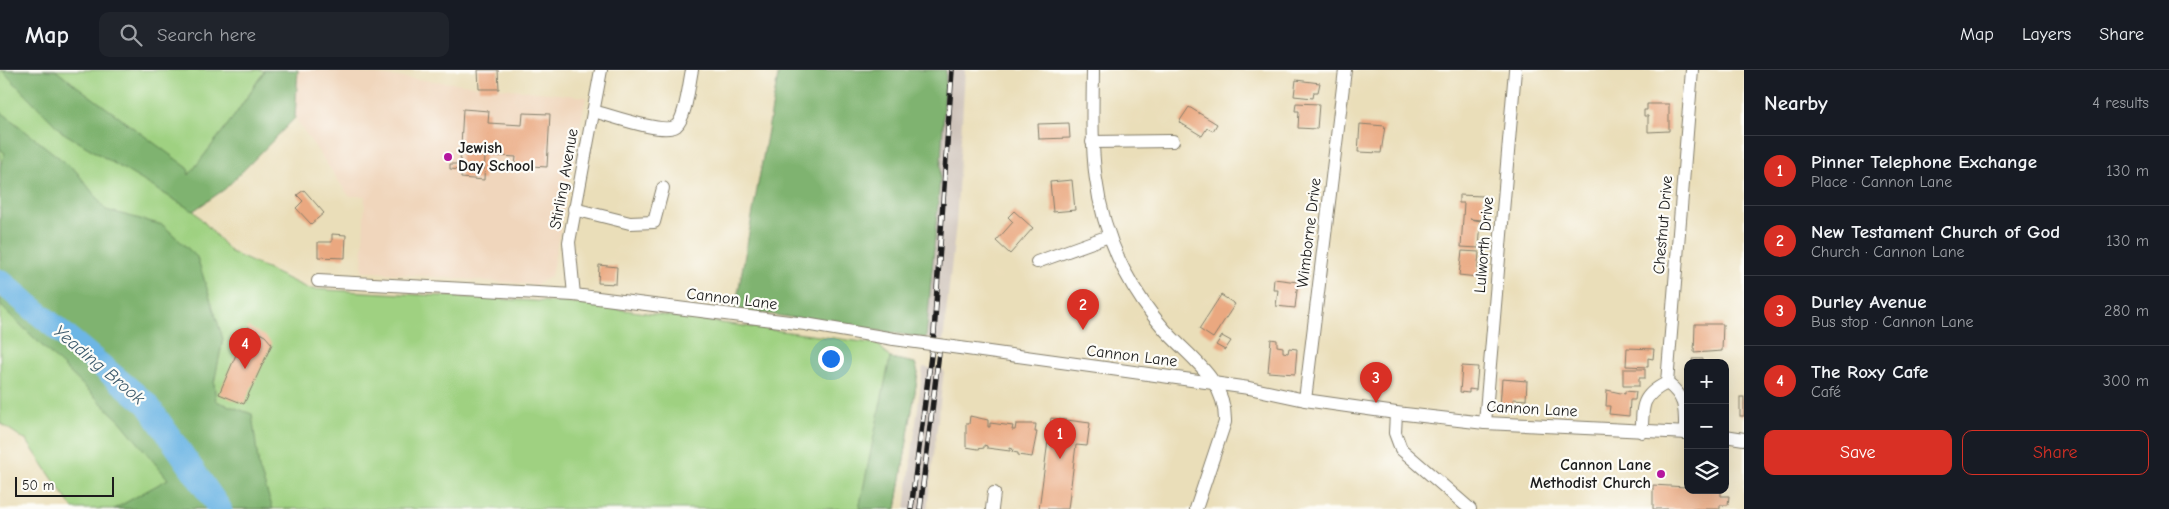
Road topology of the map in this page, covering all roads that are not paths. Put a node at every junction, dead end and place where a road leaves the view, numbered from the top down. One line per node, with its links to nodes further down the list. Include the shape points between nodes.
1 (601, 70): 7 (street, Stirling Avenue)
2 (692, 70): 7 (street, via 682,116 676,126 664,130)
3 (1093, 70): 9 (street)
4 (1345, 70): 18 (street, Wimborne Drive)
5 (1515, 70): 21 (street, Lulworth Drive)
6 (1692, 70): 16 (street, Chestnut Drive)
7 (593, 111): 11 (street, Stirling Avenue)
8 (1173, 141): 9 (street)
9 (1092, 142): 12 (street, via 1096,193)
10 (663, 188): 11 (street, via 654,222 630,223)
11 (574, 209): 15 (street, Stirling Avenue, via 569,242)
12 (1109, 236): 13 (street); 17 (street, via 1124,270 1149,311)
13 (1037, 262)
14 (318, 282): 15 (street, Cannon Lane)
15 (574, 295): 17 (street, Cannon Lane, bridge, via 805,324)
16 (1667, 383): 19 (street, via 1680,392); 22 (street, via 1651,391 1644,402)
17 (1215, 384): 18 (street, Cannon Lane); 28 (street, via 1224,408 1224,422)
18 (1305, 400): 20 (street, Cannon Lane)
19 (1684, 405)
20 (1396, 413): 21 (street, Cannon Lane); 29 (street, via 1395,433 1401,448)
21 (1485, 423): 22 (street, Cannon Lane)
22 (1642, 432): 23 (street, Cannon Lane)
23 (1684, 433)
24 (1729, 437): 25 (street)
25 (1744, 439)
26 (994, 493): 27 (street)
27 (992, 509)
28 (1196, 509)
29 (1470, 509)

